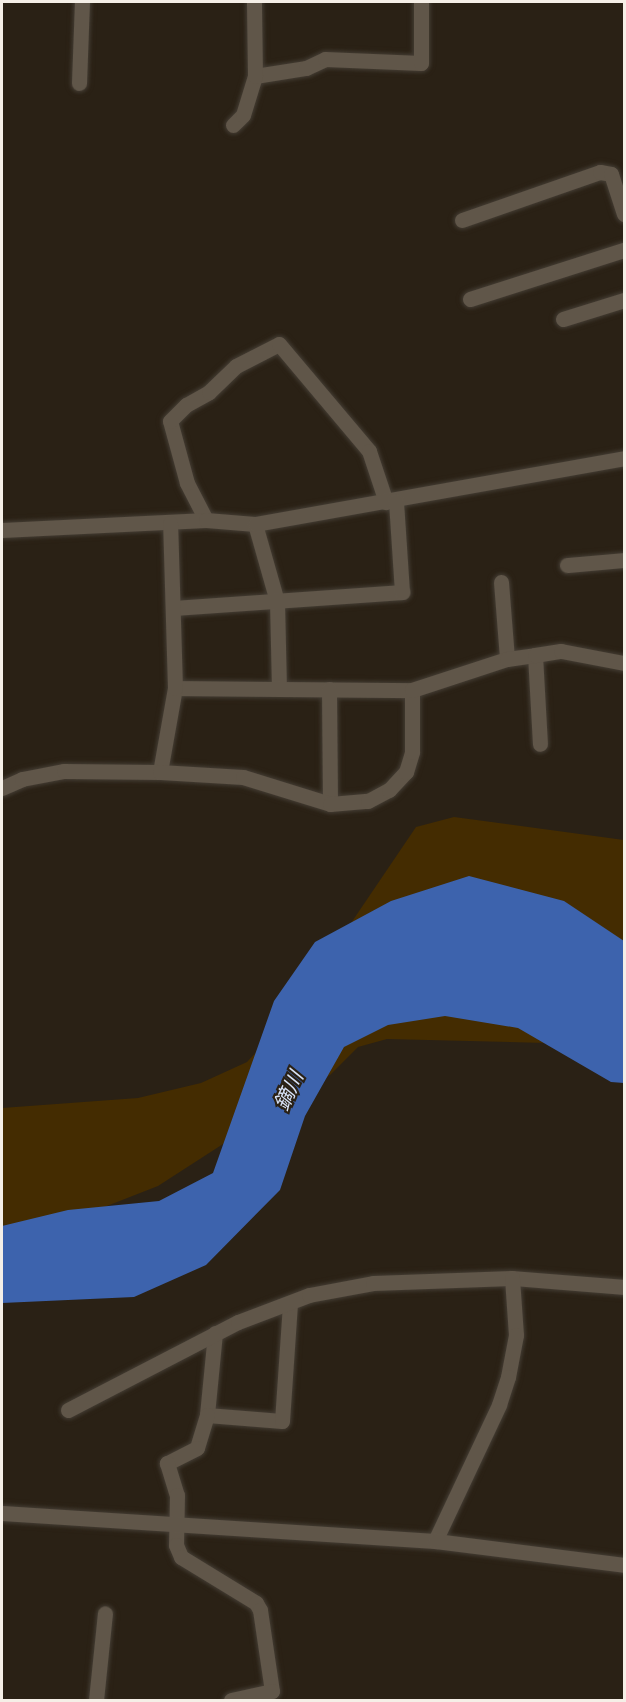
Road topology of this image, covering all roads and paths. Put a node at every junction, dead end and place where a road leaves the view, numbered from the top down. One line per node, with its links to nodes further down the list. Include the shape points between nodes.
1 (82, 2): 5 (street)
2 (254, 2): 4 (street)
3 (421, 2): 4 (street, via 422,63 325,59 306,68)
4 (255, 76): 6 (street, via 243,115)
5 (79, 83)
6 (233, 125)
7 (624, 214): 8 (street, via 611,174 600,172)
8 (462, 219)
9 (624, 253): 10 (street)
10 (470, 299)
11 (624, 300): 12 (street)
12 (562, 319)
13 (624, 458): 14 (street)
14 (391, 502): 15 (street, via 369,451 279,344 236,366 170,421 187,483); 17 (street); 22 (street, via 402,592)
15 (206, 520): 16 (street); 17 (street)
16 (170, 523): 18 (street); 23 (street)
17 (255, 524): 22 (street)
18 (2, 530)
19 (624, 560): 20 (street)
20 (567, 565)
21 (501, 582): 25 (street)
22 (277, 602): 23 (street); 28 (street)
23 (174, 608): 27 (street)
24 (535, 655): 25 (street); 26 (street, via 561,651); 31 (street)
25 (507, 659): 30 (street)
26 (624, 663)
27 (175, 688): 28 (street); 32 (street)
28 (279, 689): 29 (street)
29 (329, 689): 30 (street); 34 (street)
30 (412, 690): 34 (street, via 412,752 406,772 389,790 368,801)
31 (540, 744)
32 (160, 772): 33 (street, via 64,771 22,779); 34 (street, via 243,777)
33 (2, 788)
34 (330, 804)
35 (512, 1278): 36 (street); 37 (street, via 373,1283 309,1295); 43 (street, via 516,1335 508,1377 499,1405)
36 (624, 1287)
37 (290, 1303): 38 (street); 40 (street, via 282,1421)
38 (214, 1333): 39 (street); 40 (street)
39 (68, 1410)
40 (207, 1415): 42 (street, via 197,1448 167,1463 177,1495)
41 (2, 1513): 42 (street)
42 (176, 1525): 43 (street); 47 (street, via 176,1545 181,1557 256,1603 260,1610 272,1691)
43 (435, 1541): 44 (street)
44 (624, 1565)
45 (105, 1613): 46 (street)
46 (96, 1701)
47 (231, 1701)

